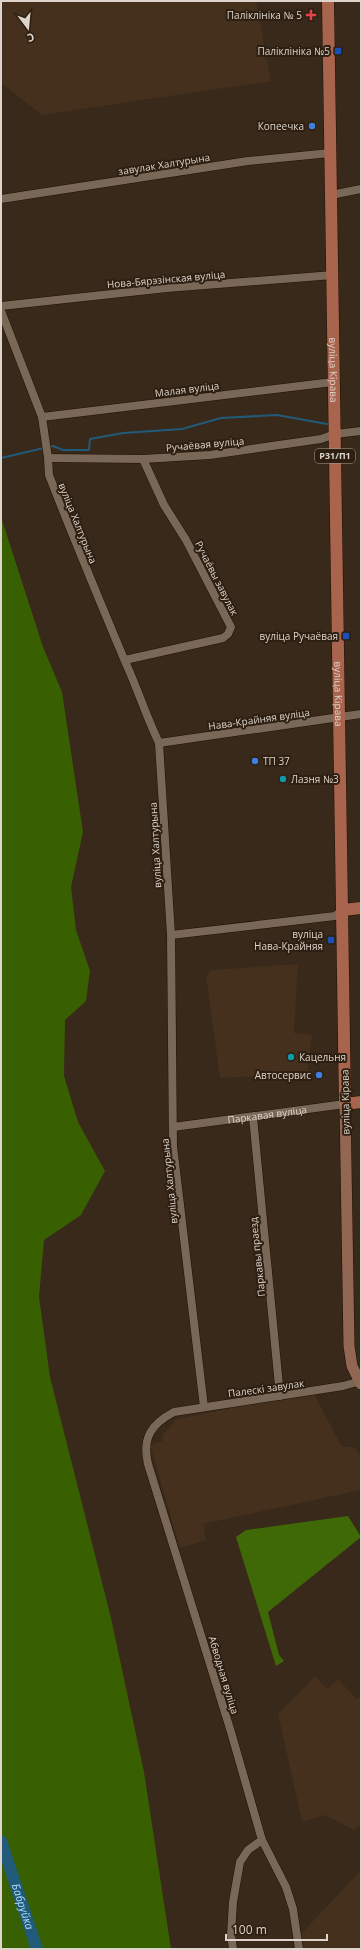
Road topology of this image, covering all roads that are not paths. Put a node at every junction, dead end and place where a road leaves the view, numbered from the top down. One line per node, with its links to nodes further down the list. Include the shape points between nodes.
1 (328, 1): 2 (main road, вуліца Кірава / Р31/П1)
2 (330, 153): 4 (main road, вуліца Кірава / Р31/П1); 5 (street, завулак Халтурына, via 248,160)
3 (361, 189): 4 (street)
4 (331, 195): 6 (main road, вуліца Кірава / Р31/П1)
5 (1, 199)
6 (333, 275): 7 (street, Нова-Бярэзінская вуліца, via 167,288); 9 (main road, вуліца Кірава / Р31/П1)
7 (1, 306)
8 (1, 311): 10 (street, вуліца Халтурына)
9 (334, 382): 10 (street, Малая вуліца); 12 (main road, вуліца Кірава / Р31/П1)
10 (42, 417): 13 (street, вуліца Халтурына)
11 (361, 431): 12 (street, Ручаёвая вуліца)
12 (335, 434): 14 (street, Ручаёвая вуліца, via 321,439 210,455); 17 (main road, вуліца Кірава / Р31/П1)
13 (48, 455): 14 (street, Ручаёвая вуліца); 15 (street, вуліца Халтурына, via 49,475 90,581)
14 (143, 459): 15 (street, Ручаёвы завулак, via 164,505 186,540 231,627 223,638)
15 (125, 660): 18 (street, вуліца Халтурына)
16 (361, 714): 17 (street, Нава-Крайняя вуліца)
17 (340, 718): 18 (street, Нава-Крайняя вуліца); 20 (main road, вуліца Кірава / Р31/П1)
18 (159, 744): 21 (street, вуліца Халтурына)
19 (361, 908): 20 (main road)
20 (343, 910): 21 (street, via 335,916); 23 (main road, вуліца Кірава / Р31/П1)
21 (170, 935): 25 (street, вуліца Халтурына)
22 (361, 1102): 23 (main road, Паркавая вуліца)
23 (345, 1104): 24 (street, Паркавая вуліца); 26 (main road, вуліца Кірава, via 349,1346 352,1366)
24 (253, 1117): 25 (street, Паркавая вуліца); 27 (street, Паркавы праезд)
25 (173, 1127): 28 (street, вуліца Халтурына, via 173,1146)
26 (360, 1382): 27 (street, Палескі завулак)
27 (280, 1396): 28 (street, Палескі завулак)
28 (204, 1407): 29 (street, Палескі завулак)
29 (174, 1412): 30 (street, Абводная вуліца, via 162,1419 152,1430 146,1452)
30 (262, 1840): 31 (street, via 248,1850 240,1862 233,1902); 32 (street, Абводная вуліца, via 286,1887 293,1909)
31 (233, 1949)
32 (299, 1949)

